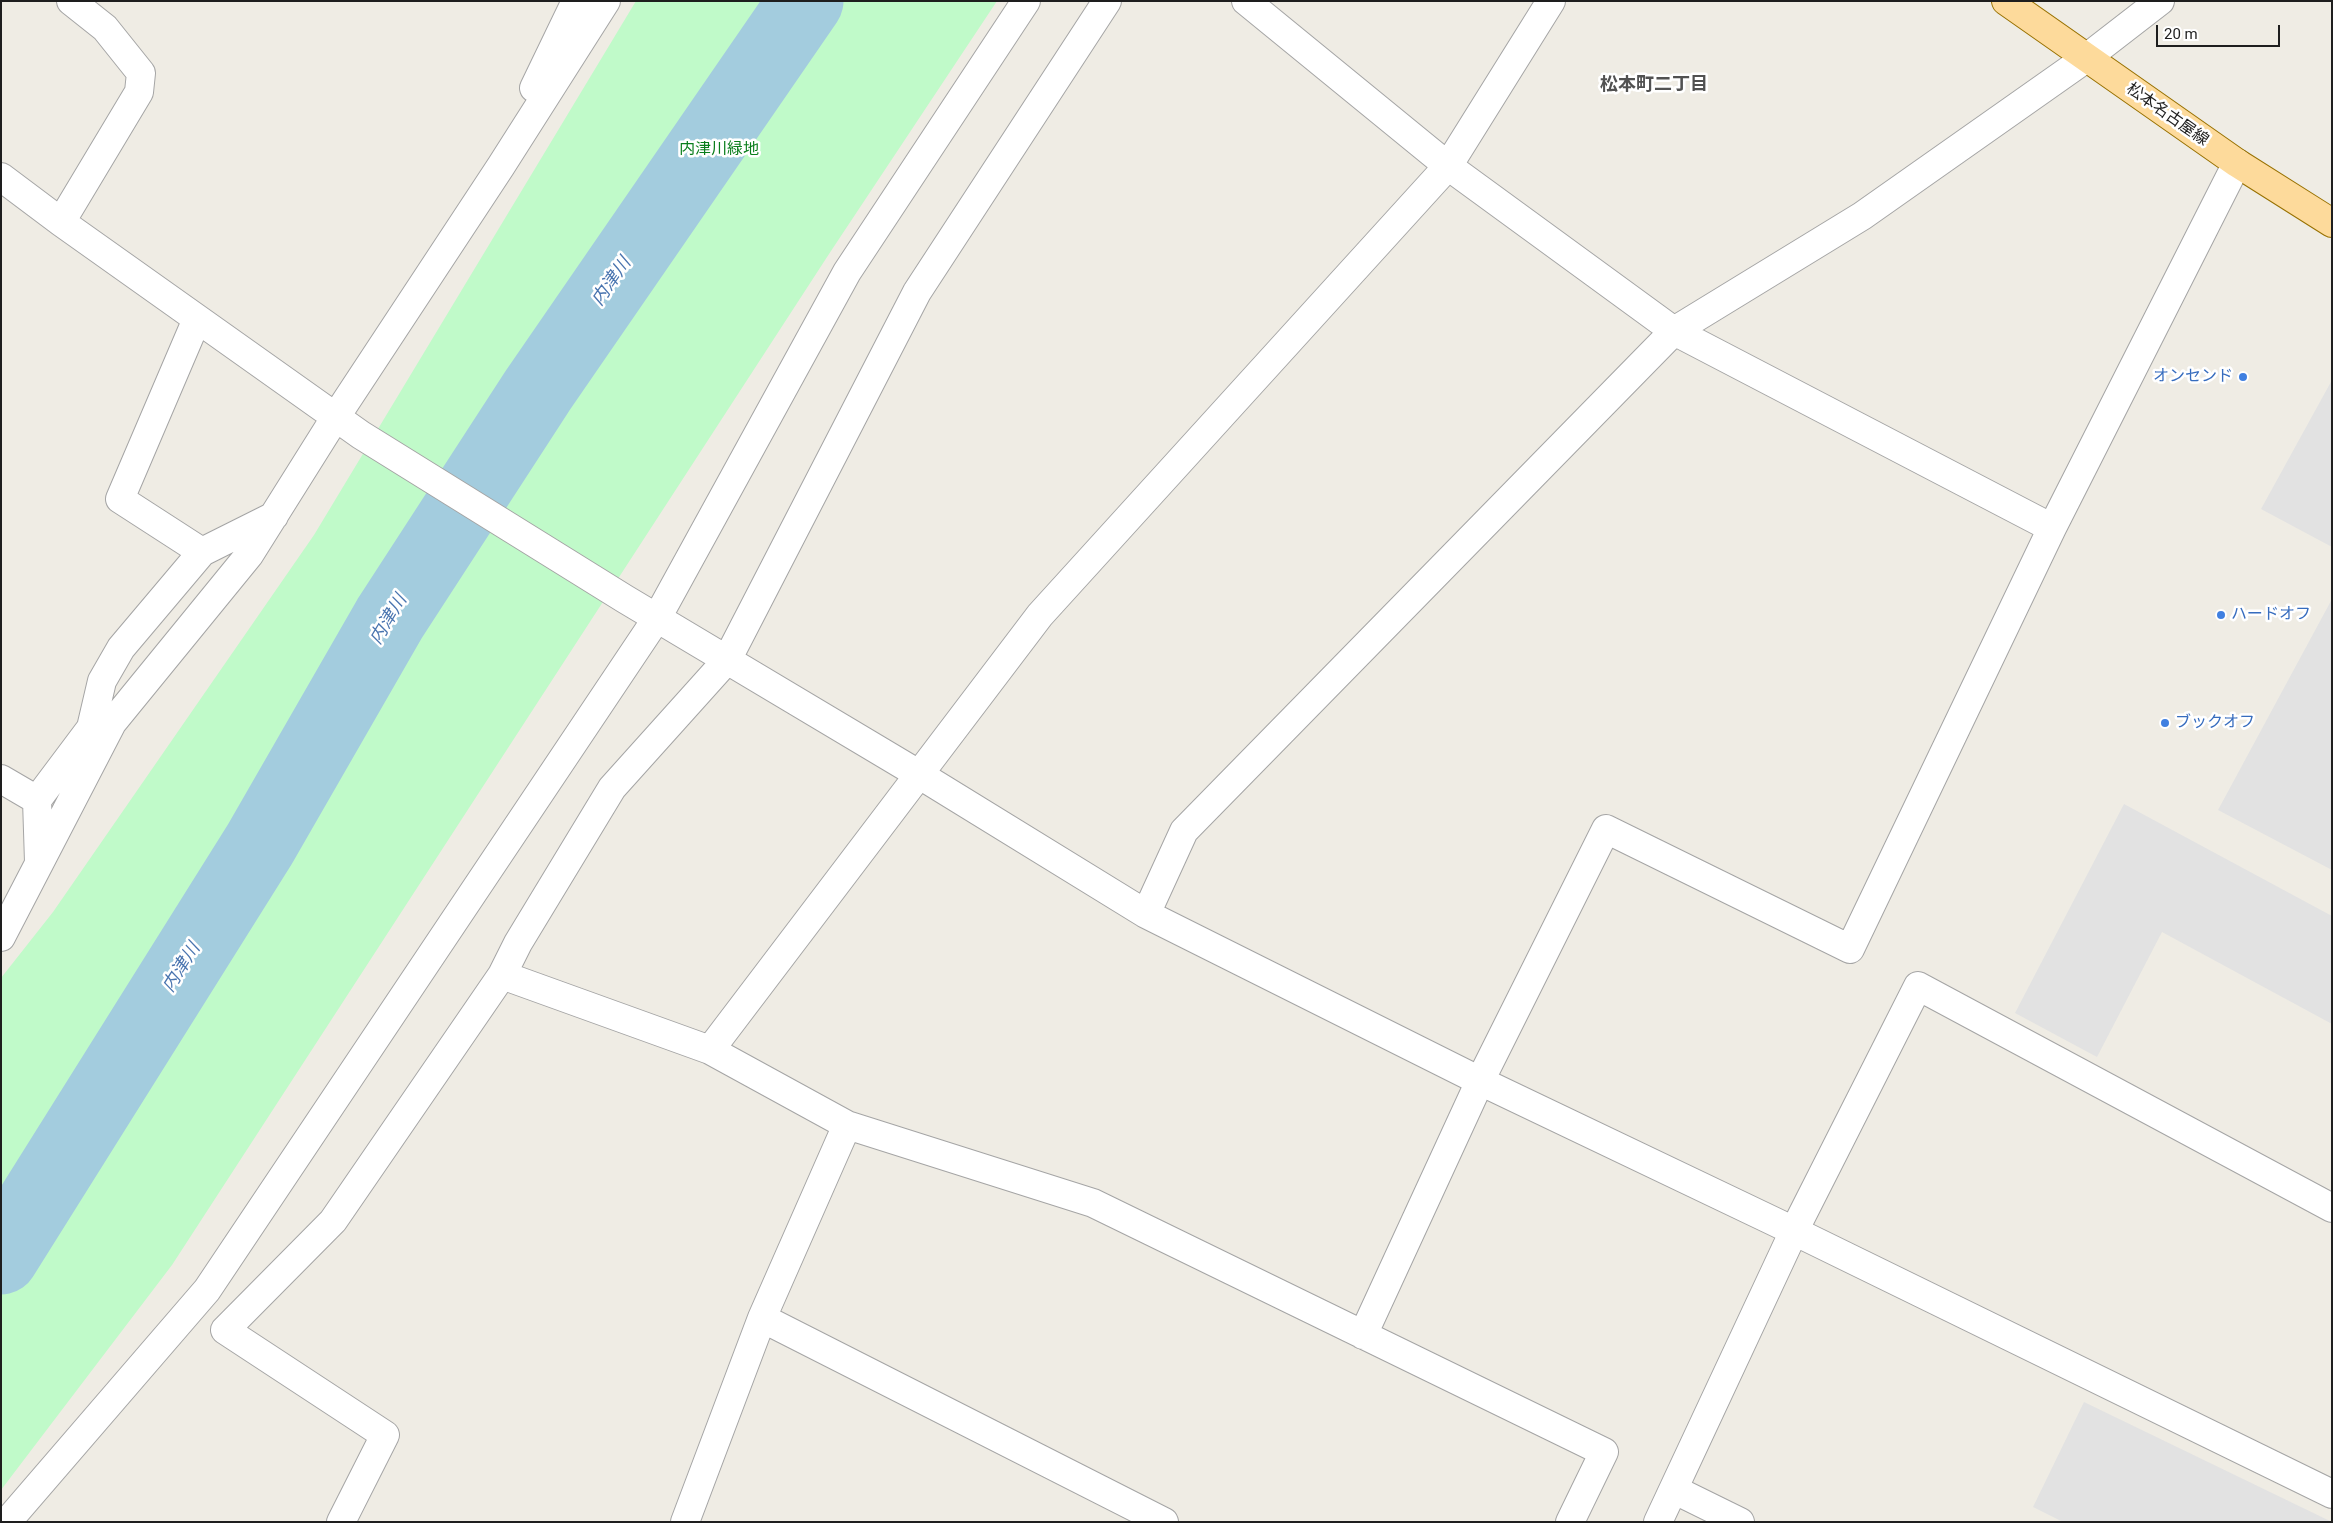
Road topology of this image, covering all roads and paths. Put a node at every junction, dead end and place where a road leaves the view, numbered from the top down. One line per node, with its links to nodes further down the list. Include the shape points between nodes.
1 (71, 1): 15 (street, via 105,28 141,73 139,92)
2 (576, 1): 11 (street, via 535,84)
3 (606, 1): 11 (street)
4 (1026, 1): 23 (street, via 847,272)
5 (1107, 1): 24 (street, via 917,292)
6 (1246, 1): 13 (street)
7 (1551, 1): 13 (street)
8 (2006, 1): 10 (main road, 松本名古屋線)
9 (2160, 1): 10 (street)
10 (2085, 59): 12 (main road, 松本名古屋線); 18 (street, via 1862,216)
11 (531, 119): 19 (street)
12 (2237, 163): 16 (main road, 松本名古屋線); 21 (street)
13 (1448, 166): 18 (street); 26 (street, via 1040,615)
14 (1, 177): 15 (street)
15 (61, 222): 17 (street)
16 (2332, 222)
17 (197, 320): 19 (street); 22 (street, via 120,499)
18 (1674, 331): 21 (street); 30 (street, via 1184,831)
19 (335, 418): 20 (street); 23 (street)
20 (274, 516): 22 (street); 25 (street, via 249,555)
21 (2052, 528): 34 (street, via 1850,949 1606,829)
22 (202, 552): 25 (street, via 121,648 102,681)
23 (657, 618): 24 (street); 42 (street, via 207,1290)
24 (727, 660): 26 (street); 32 (street, via 612,788)
25 (102, 726): 28 (street); 29 (street)
26 (920, 775): 30 (street); 33 (street)
27 (1, 779): 28 (street)
28 (37, 800): 29 (street)
29 (39, 864): 31 (street)
30 (1146, 914): 34 (street)
31 (1, 937)
32 (502, 975): 33 (street); 43 (street, via 333,1220 225,1330 385,1435)
33 (710, 1050): 35 (street)
34 (1480, 1081): 37 (street); 39 (street)
35 (847, 1125): 38 (street); 39 (street, via 1093,1203)
36 (2332, 1208): 37 (street, via 1918,986)
37 (1794, 1231): 40 (street); 41 (street)
38 (762, 1318): 44 (street); 45 (street)
39 (1364, 1335): 46 (street, via 1604,1452)
40 (1675, 1490): 47 (street); 48 (street)
41 (2332, 1494)
42 (6, 1522)
43 (341, 1522)
44 (685, 1522)
45 (1164, 1522)
46 (1570, 1522)
47 (1658, 1522)
48 (1740, 1522)

